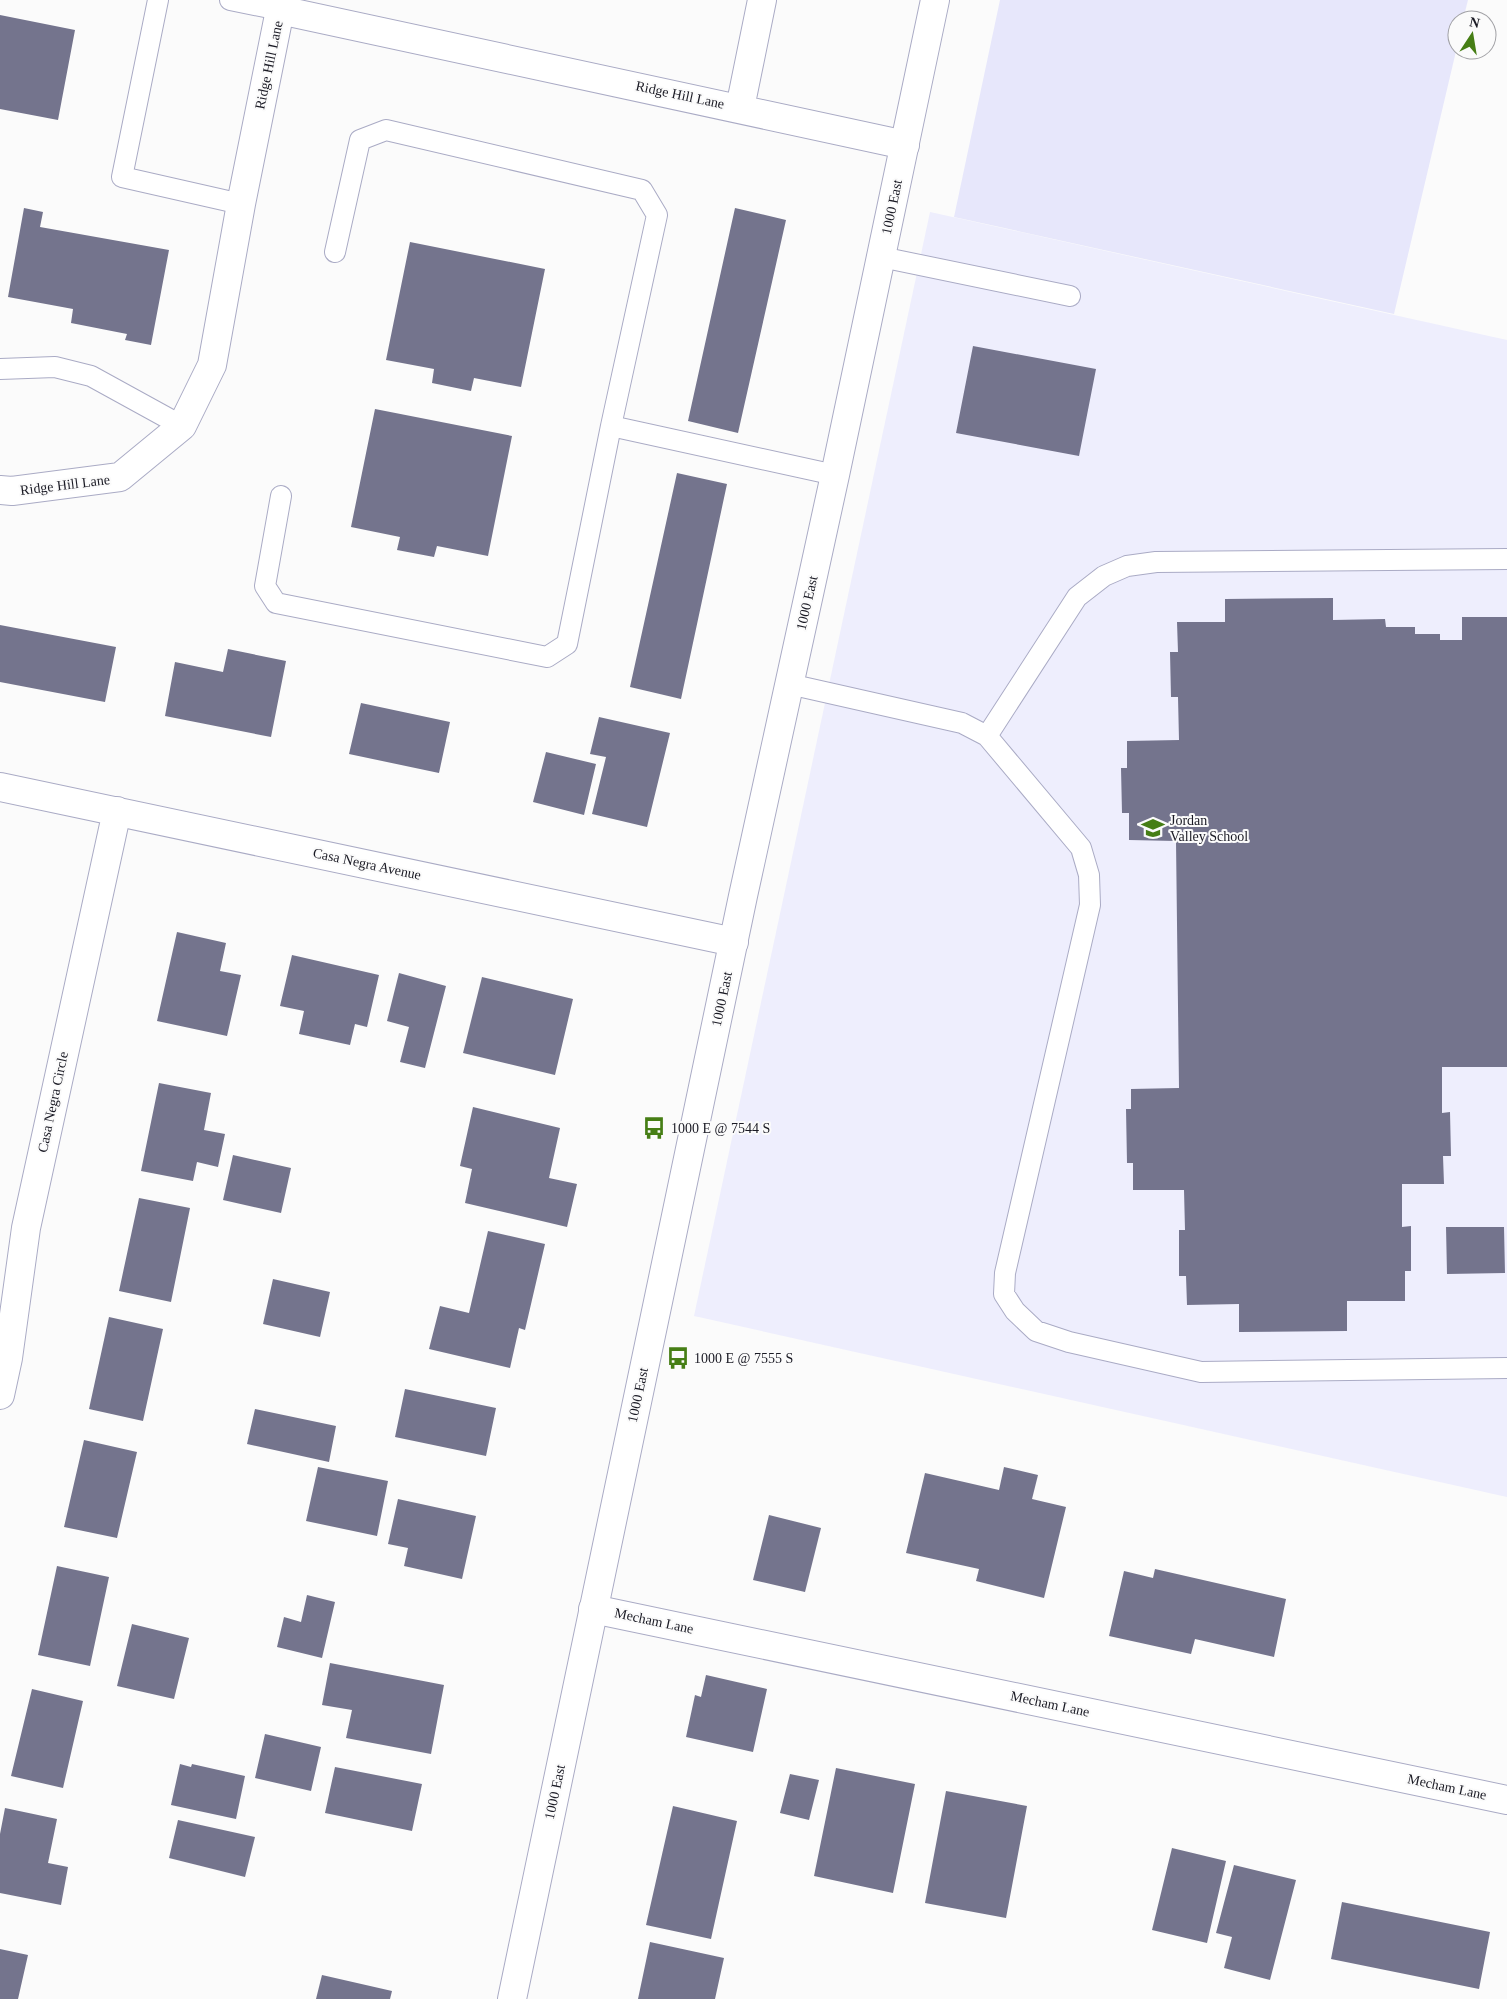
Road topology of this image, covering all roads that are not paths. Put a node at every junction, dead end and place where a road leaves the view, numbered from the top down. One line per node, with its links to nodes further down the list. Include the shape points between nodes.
1 (158, 0): 8 (lane, via 122,177)
2 (230, 0): 5 (lane)
3 (762, 0): 6 (street)
4 (936, 0): 7 (street, 1000 East)
5 (280, 10): 6 (street, Ridge Hill Lane); 8 (street, Ridge Hill Lane)
6 (740, 108): 7 (street, Ridge Hill Lane)
7 (905, 145): 10 (street, 1000 East)
8 (241, 204): 13 (street, Ridge Hill Lane, via 212,365)
9 (334, 252): 14 (lane, via 360,140 386,130 642,190 657,215)
10 (881, 257): 11 (lane); 15 (street, 1000 East)
11 (1070, 296)
12 (0, 369): 13 (lane, via 55,366 91,376)
13 (182, 426): 16 (street, Ridge Hill Lane, via 120,478)
14 (611, 426): 15 (lane); 17 (lane, via 567,644 546,657 276,603 265,586)
15 (836, 474): 19 (street, 1000 East)
16 (0, 490)
17 (281, 496)
18 (1507, 560): 20 (lane, via 1156,562 1126,566 1104,576 1077,597)
19 (788, 684): 20 (lane, via 962,723); 23 (street, 1000 East)
20 (987, 736): 25 (lane, via 1081,848 1089,875 1090,905 1005,1273 1004,1294 1015,1311 1036,1331 1201,1372)
21 (0, 787): 22 (street, Casa Negra Avenue)
22 (117, 811): 23 (street, Casa Negra Avenue); 24 (street, Casa Negra Circle)
23 (734, 942): 27 (street, 1000 East)
24 (8, 1307): 26 (street, Casa Negra Circle, via 8,1358)
25 (1507, 1368)
26 (0, 1396)
27 (593, 1609): 28 (street, Mecham Lane); 29 (street, 1000 East)
28 (1507, 1800)
29 (512, 1999)

